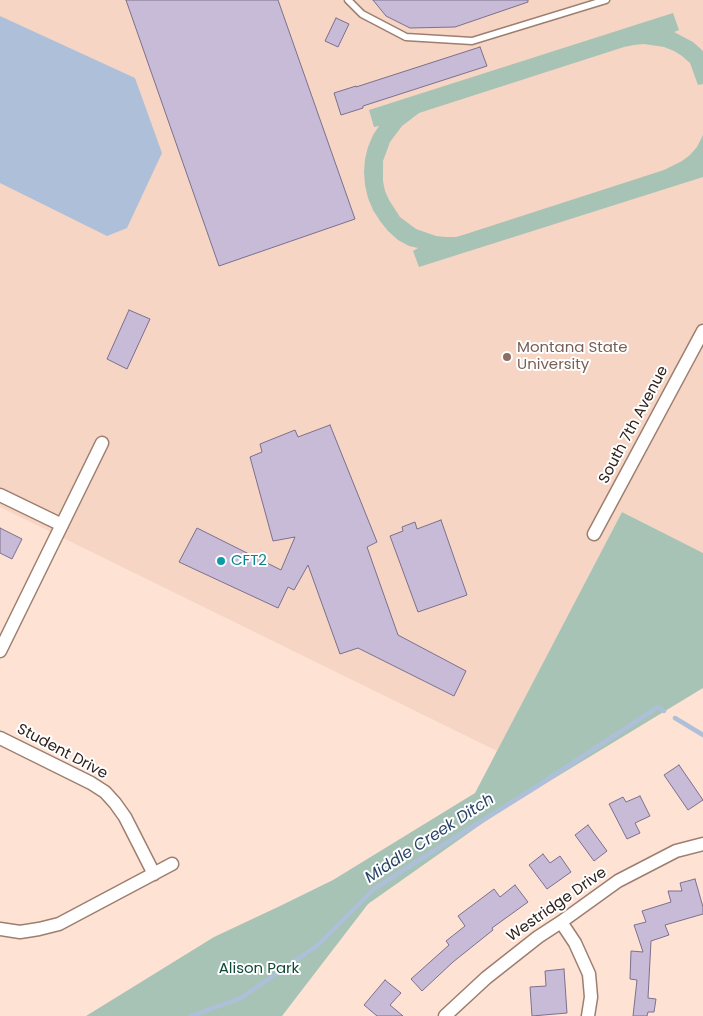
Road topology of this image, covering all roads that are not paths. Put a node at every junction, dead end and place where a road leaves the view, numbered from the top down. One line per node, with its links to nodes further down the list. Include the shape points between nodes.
1 (348, 0): 2 (lane, via 362,14 406,37 472,41)
2 (606, 0)
3 (703, 331): 7 (street, South 7th Avenue)
4 (102, 443): 6 (street)
5 (0, 495): 6 (street)
6 (62, 525): 8 (street)
7 (594, 534)
8 (0, 651)
9 (0, 738): 12 (street, Student Drive, via 105,792 125,818)
10 (703, 844): 13 (street, Westridge Drive, via 676,851 618,881)
11 (172, 864): 12 (street)
12 (154, 874): 14 (street, via 59,924 20,932)
13 (561, 922): 15 (street, Westridge Drive, via 486,978); 16 (street, via 589,974 591,997)
14 (0, 929)
15 (445, 1016)
16 (588, 1016)

